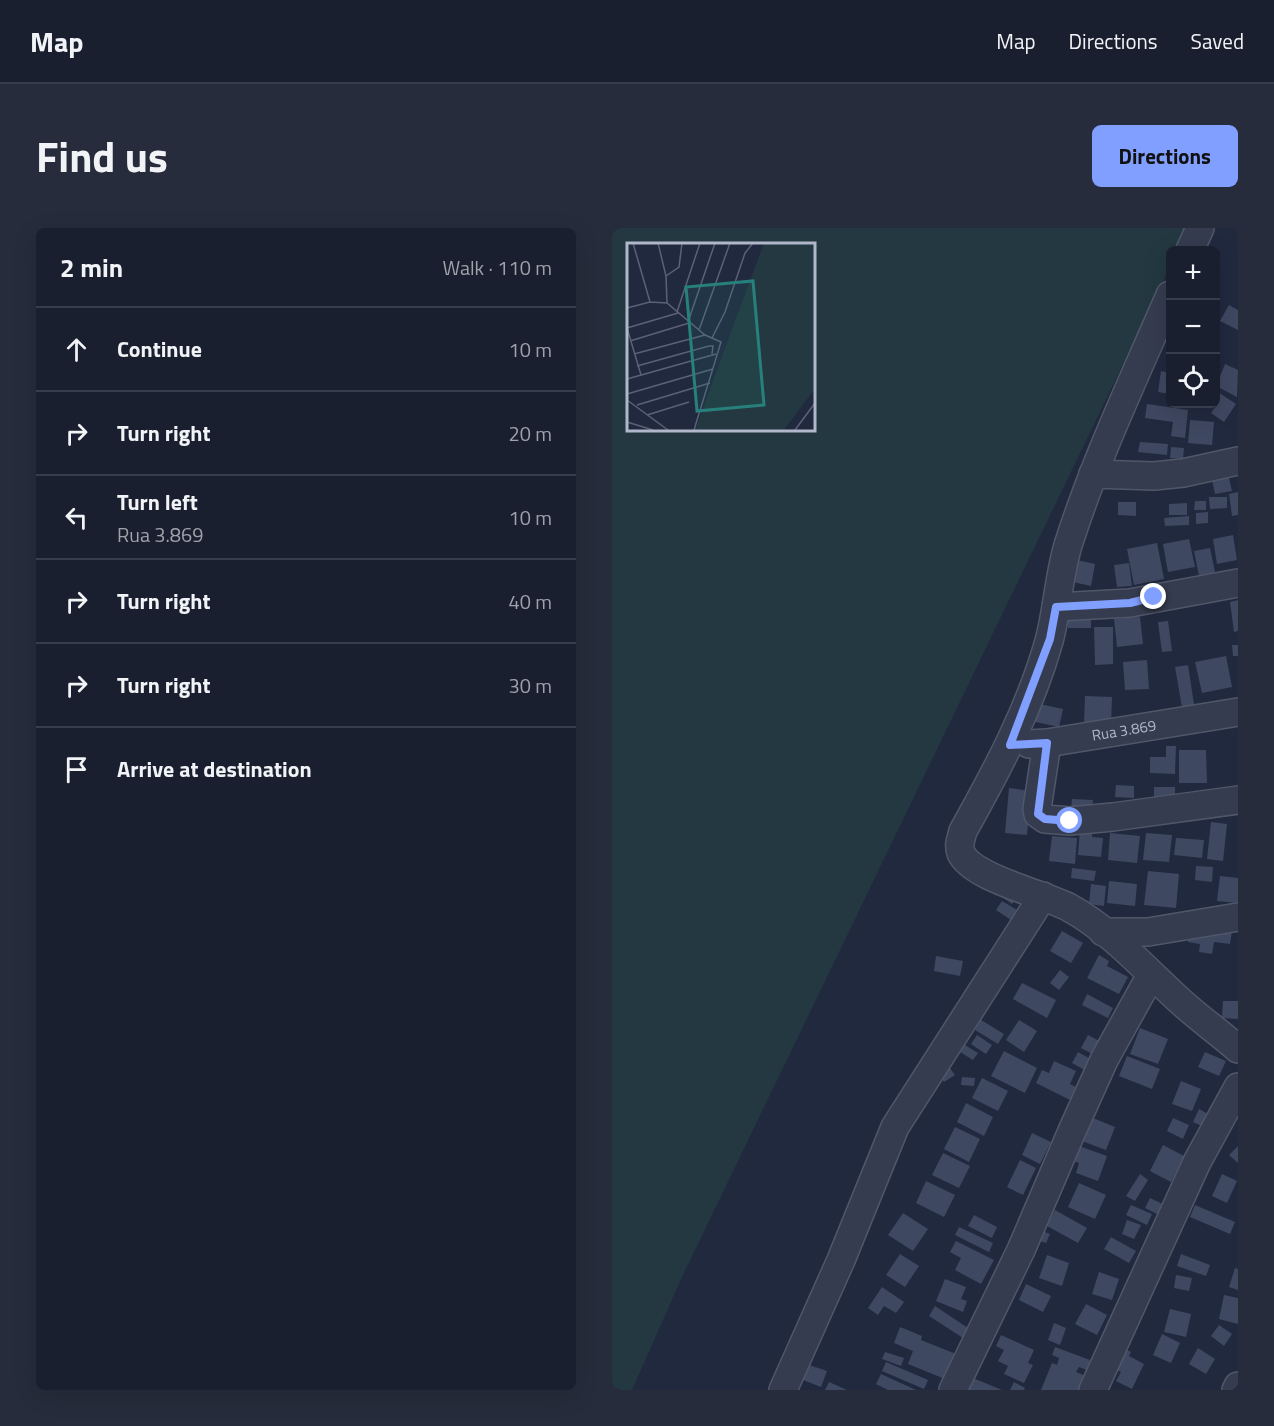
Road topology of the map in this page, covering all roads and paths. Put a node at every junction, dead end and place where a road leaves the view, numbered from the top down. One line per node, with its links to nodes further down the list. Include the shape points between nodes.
1 (1200, 228): 2 (street)
2 (1192, 246)
3 (1168, 300): 5 (street)
4 (1238, 461): 5 (street, via 1154,476)
5 (1093, 474): 7 (street, via 1070,539)
6 (1238, 583): 7 (street, via 1130,603)
7 (1056, 607): 10 (street, via 1050,639)
8 (1238, 712): 9 (street, Rua 3.869)
9 (1047, 743): 10 (street, Rua 3.869); 11 (street, via 1037,809 1045,819 1113,817)
10 (1010, 745): 12 (street, via 963,831 960,851 981,873)
11 (1238, 800)
12 (1043, 896): 14 (street, via 1071,908); 18 (street, via 895,1127)
13 (1238, 917): 14 (street, via 1148,932)
14 (1103, 932): 15 (street)
15 (1151, 975): 16 (street); 19 (street, via 1104,1060 1017,1260)
16 (1238, 1048)
17 (1238, 1087): 20 (street, via 1197,1162)
18 (783, 1390)
19 (953, 1390)
20 (1093, 1390)

